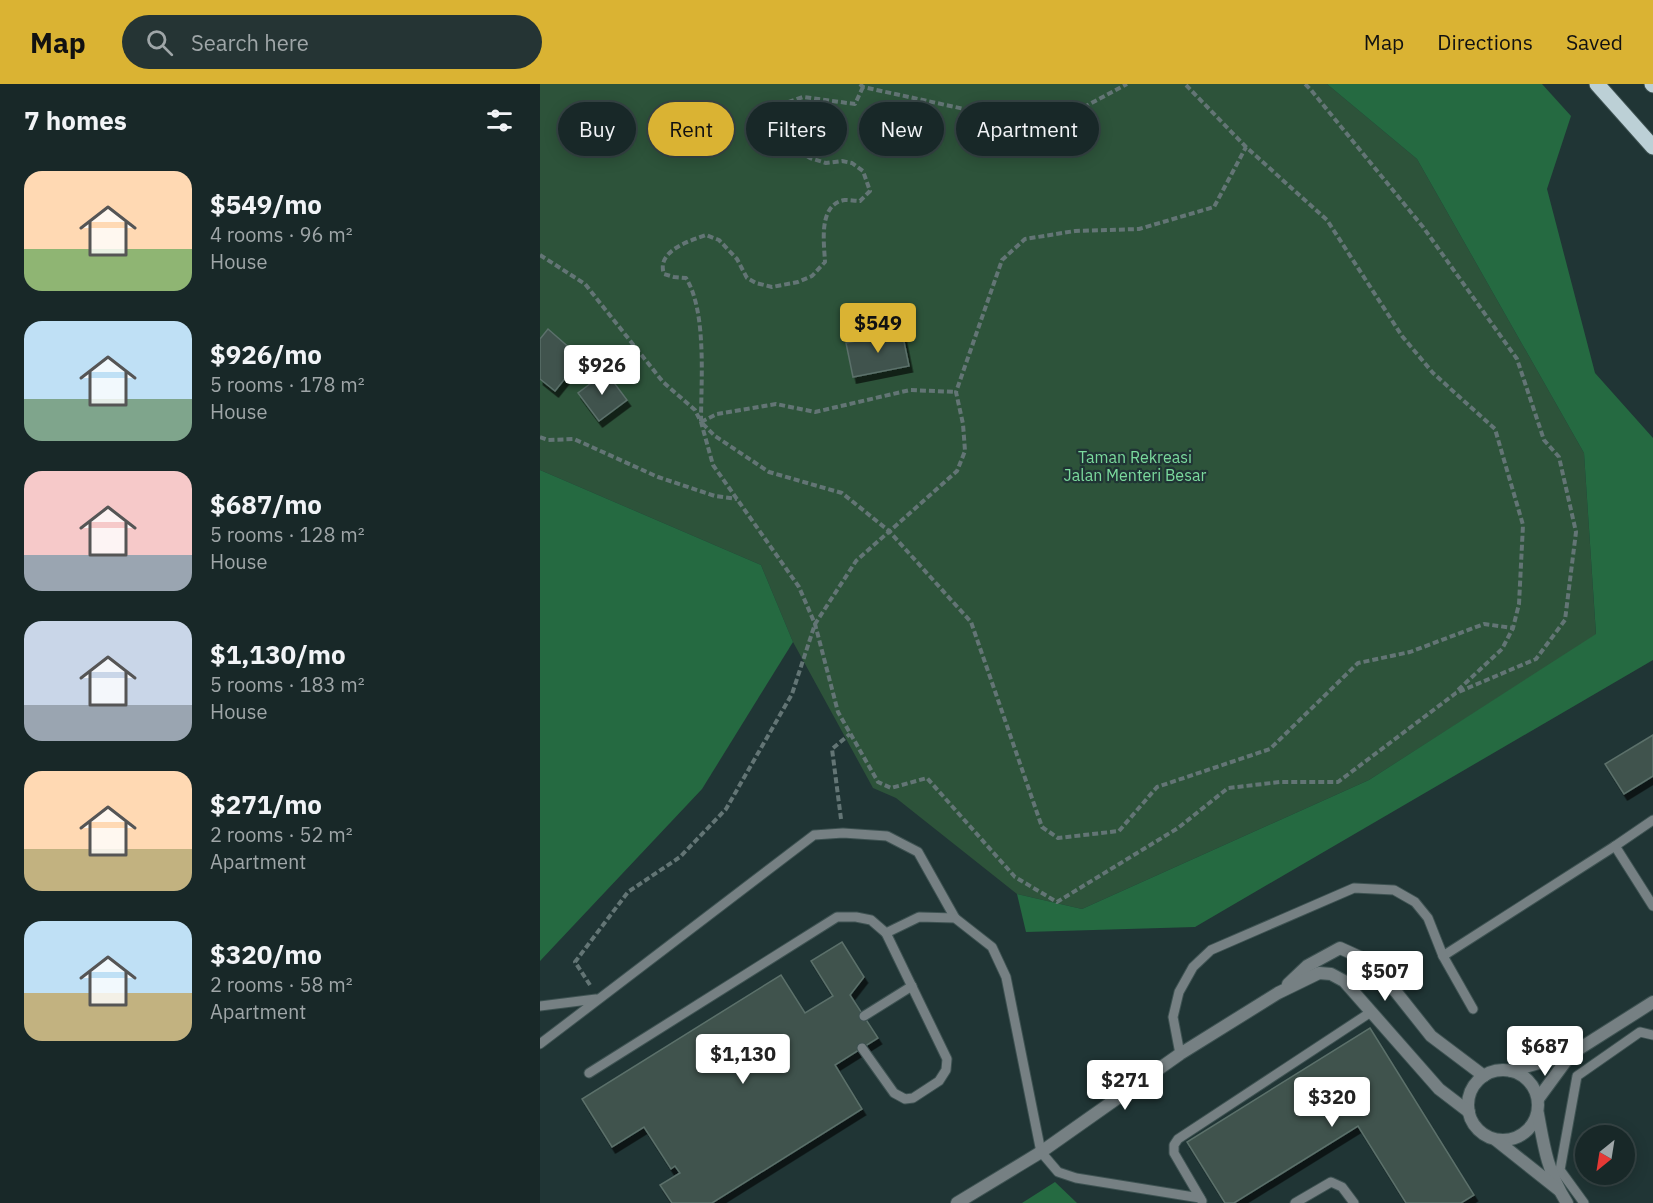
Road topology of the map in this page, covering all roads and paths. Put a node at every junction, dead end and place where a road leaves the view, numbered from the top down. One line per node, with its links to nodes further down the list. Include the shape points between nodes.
1 (1127, 84): 5 (path, via 1047,127)
2 (1185, 84): 6 (path)
3 (1305, 84): 16 (path, via 1423,227 1517,358 1544,440 1559,457 1576,532 1565,620 1536,659)
4 (1597, 84): 7 (main road)
5 (862, 85): 10 (path, via 855,104 804,97 783,104 771,116 769,133 810,158 826,163 852,163 863,171 870,191 860,201 844,200 832,207 825,218 825,262 812,276 772,287 756,283 747,278 737,259 719,240 706,235 665,257 664,274 686,278 695,299 700,332)
6 (1246, 147): 9 (path, via 1214,207 1139,229 1075,231 1025,239 1002,260); 15 (path, via 1327,220 1402,336 1433,373 1495,429 1523,525 1519,604)
7 (1653, 147)
8 (540, 255): 10 (path, via 585,284 663,382 695,410)
9 (956, 392): 10 (path, via 910,390 816,412 776,404 717,414); 13 (path, via 965,451 957,471)
10 (701, 422): 12 (path, via 713,465); 13 (path, via 769,472 842,493)
11 (540, 437): 12 (path, via 574,439 658,477 715,496)
12 (738, 499): 14 (path, via 799,587)
13 (889, 531): 14 (path, via 856,561); 15 (path, via 971,622 1041,827 1058,838 1119,831 1157,787 1270,749 1358,663 1410,652 1485,624)
14 (815, 624): 17 (path, via 838,712); 27 (path, via 792,694 726,810 680,857 628,892 575,962)
15 (1513, 628): 16 (path, via 1502,648)
16 (1456, 693): 17 (path, via 1338,782 1280,782 1228,788 1178,828 1057,902 1015,877 927,778 891,788 878,782)
17 (850, 734): 19 (path, via 832,749)
18 (1653, 820): 20 (lane)
19 (843, 833): 22 (lane, via 887,836 918,852); 27 (lane, via 814,835)
20 (1615, 846): 21 (lane); 24 (lane)
21 (1653, 906)
22 (955, 918): 23 (lane, via 919,917); 45 (lane, via 992,947 1006,977)
23 (886, 933): 25 (lane); 39 (lane, via 872,920 837,917)
24 (1443, 956): 30 (lane); 36 (lane, via 1428,918 1415,902 1394,890 1354,888 1211,950 1193,967 1179,992 1173,1017)
25 (912, 986): 32 (lane); 35 (lane, via 947,1059 939,1081 905,1099 894,1094)
26 (1278, 993): 31 (street, via 1319,973 1331,974 1344,981); 36 (street); 40 (street, via 1307,966 1340,948 1373,963 1431,1036)
27 (598, 999): 29 (lane); 34 (lane)
28 (1653, 1002): 37 (street)
29 (540, 1006)
30 (1473, 1009)
31 (1371, 1012): 42 (street, via 1439,1089); 47 (lane, via 1178,1139 1174,1153)
32 (864, 1017)
33 (1653, 1035): 52 (lane, via 1640,1032 1577,1076 1560,1170)
34 (540, 1044)
35 (862, 1048)
36 (1180, 1054): 45 (street)
37 (1571, 1054): 38 (street); 41 (street)
38 (1511, 1071): 40 (street, via 1497,1070); 41 (street, via 1533,1086)
39 (589, 1073)
40 (1484, 1076): 42 (street, via 1474,1085)
41 (1538, 1099): 43 (street)
42 (1469, 1112): 44 (street, via 1483,1134)
43 (1538, 1113): 44 (street, via 1523,1135); 46 (street, via 1546,1158)
44 (1496, 1140): 46 (street)
45 (1041, 1152): 47 (lane, via 1058,1172 1076,1178); 48 (street)
46 (1560, 1191): 51 (street)
47 (1201, 1200)
48 (957, 1203)
49 (1295, 1203): 50 (lane, via 1331,1182 1342,1187)
50 (1354, 1203)
51 (1567, 1203)
52 (1584, 1203)

